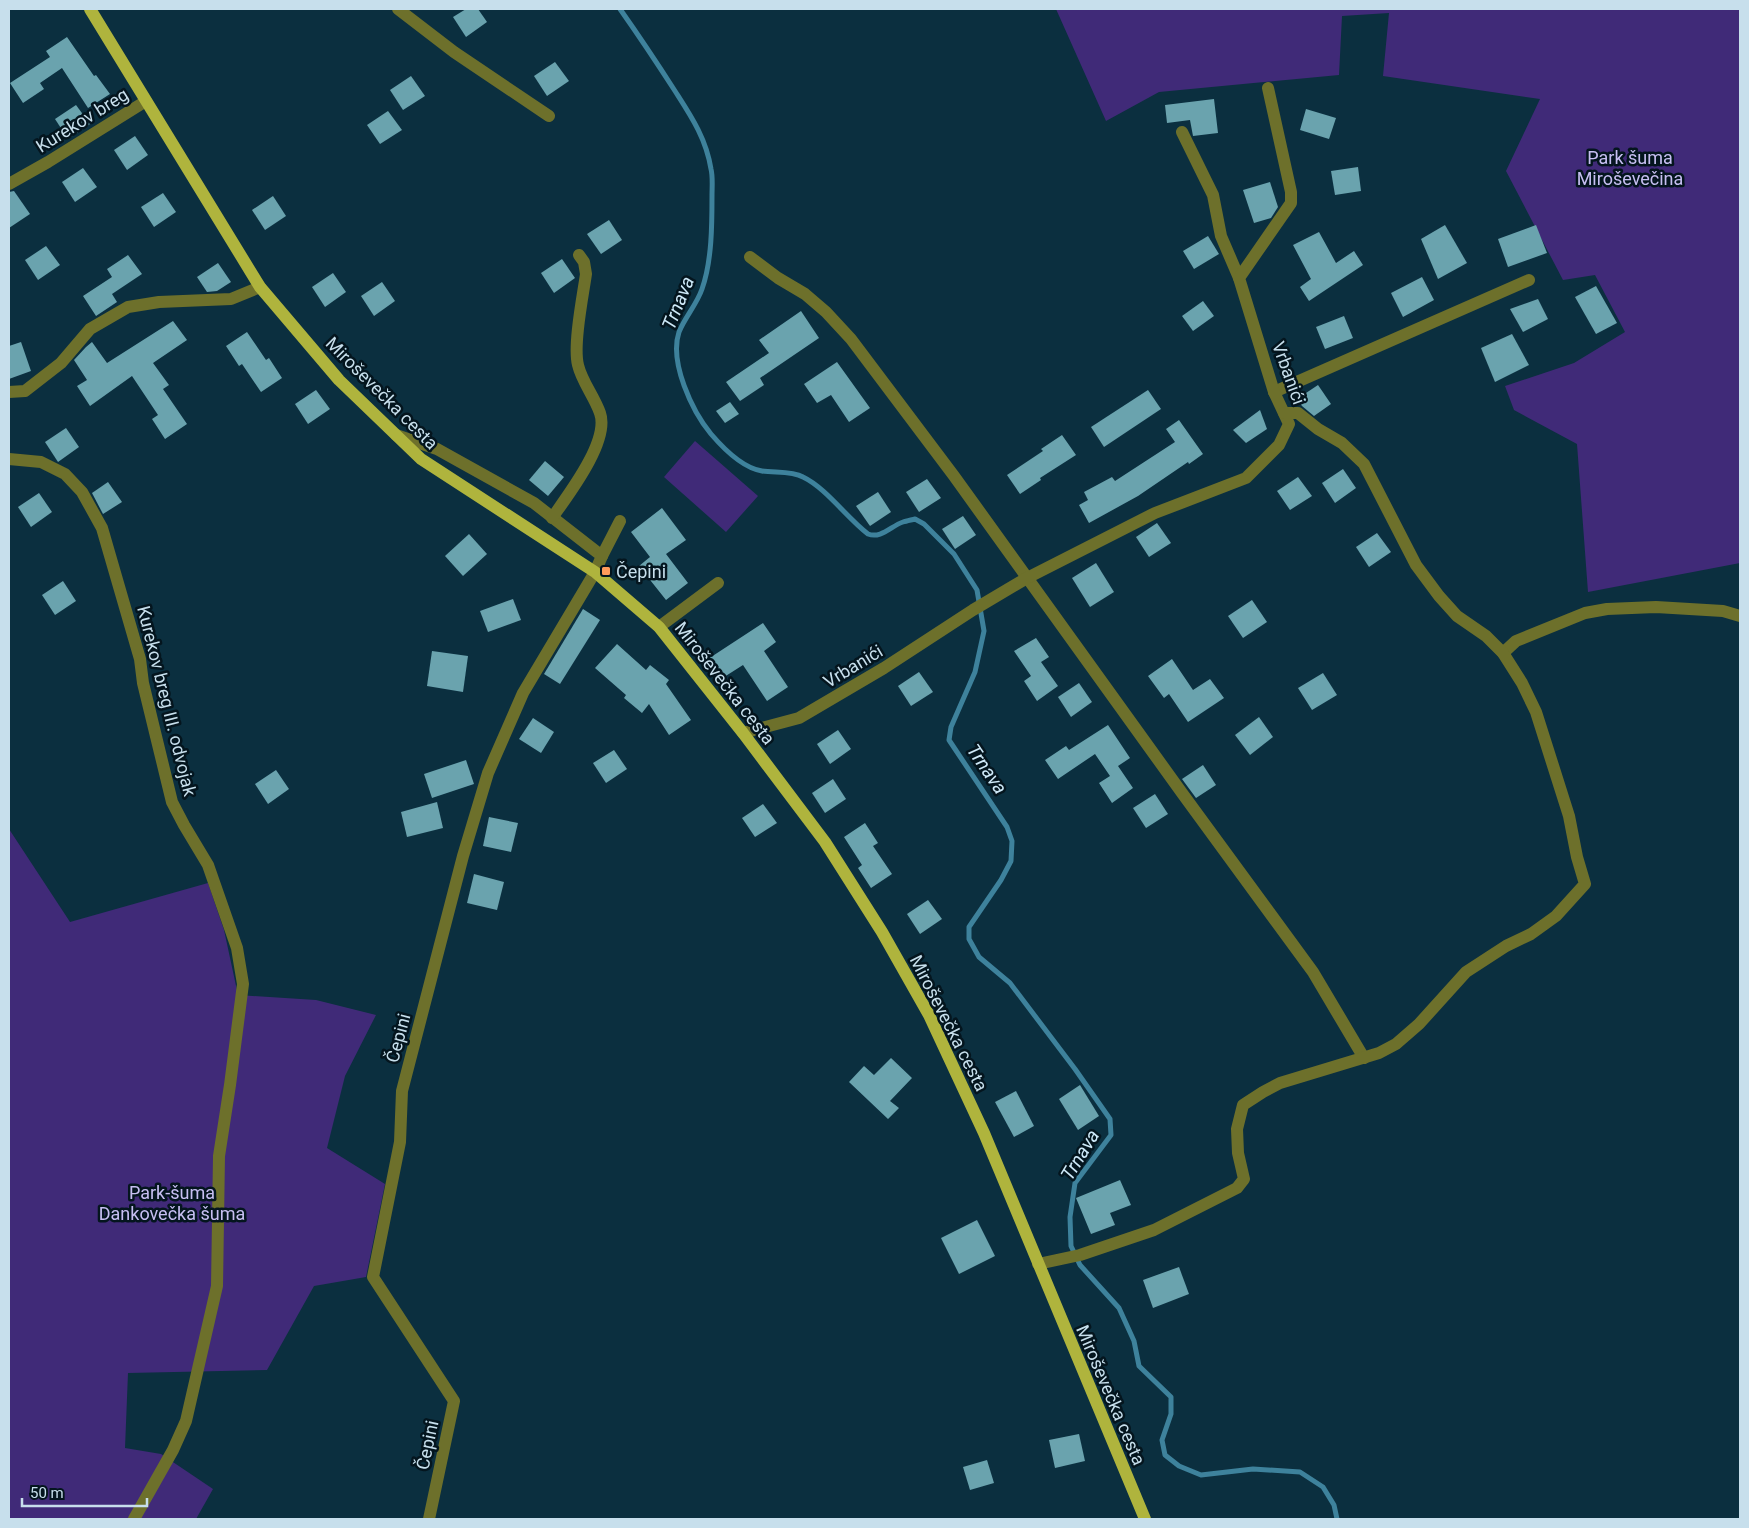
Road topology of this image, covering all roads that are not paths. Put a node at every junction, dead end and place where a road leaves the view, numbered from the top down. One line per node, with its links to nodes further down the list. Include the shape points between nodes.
1 (90, 9): 4 (main road, Miroševečka cesta)
2 (398, 9): 5 (street, via 454,52)
3 (1268, 88): 10 (street, via 1291,204)
4 (146, 101): 7 (street, Kurekov breg); 12 (main road, Miroševečka cesta)
5 (549, 116)
6 (1182, 132): 10 (street, Vrbanići, via 1213,195 1221,236)
7 (9, 184)
8 (579, 255): 18 (street, via 586,274 576,348 577,364 603,426 580,479)
9 (750, 257): 22 (street, via 805,294 851,339)
10 (1239, 278): 14 (street, Vrbanići)
11 (1528, 280): 14 (street)
12 (260, 287): 13 (street, via 231,299 159,302 128,307 90,329 61,364 25,391); 16 (main road, Miroševečka cesta, via 339,380)
13 (9, 392)
14 (1274, 392): 15 (street, Vrbanići)
15 (1284, 413): 22 (street, Vrbanići, via 1289,424 1279,446 1246,478 1156,513); 26 (street, via 1298,413 1342,443 1364,464 1416,565 1427,580 1457,616 1486,636)
16 (396, 435): 18 (street, via 437,449 534,503); 21 (main road, Miroševečka cesta, via 421,459)
17 (9, 459): 30 (street, Kurekov breg III. odvojak, via 41,462 66,474 82,492 102,528 140,658 172,802 208,864 237,948 243,984 219,1156 216,1296 186,1421)
18 (552, 518): 20 (street)
19 (620, 521): 20 (street, Čepini)
20 (602, 556): 21 (street, Čepini)
21 (595, 572): 25 (main road, Miroševečka cesta); 31 (street, Čepini, via 523,693 488,774 463,856 402,1091 400,1142 373,1278 454,1401)
22 (1027, 578): 27 (street, Vrbanići, via 799,718); 28 (street, via 1313,972)
23 (718, 582): 25 (street)
24 (1740, 616): 26 (street, via 1723,611 1656,607 1607,609 1585,613 1516,641)
25 (659, 627): 27 (main road, Miroševečka cesta)
26 (1503, 653): 28 (street, via 1536,712 1569,816 1584,884 1556,916 1466,972 1419,1024 1396,1044)
27 (743, 733): 29 (main road, Miroševečka cesta, via 826,842 929,1015 984,1133)
28 (1364, 1058): 29 (street, via 1280,1083 1243,1106 1237,1129 1244,1179 1237,1188 1154,1230)
29 (1038, 1264): 32 (main road, Miroševečka cesta)
30 (134, 1519)
31 (429, 1519)
32 (1145, 1519)

